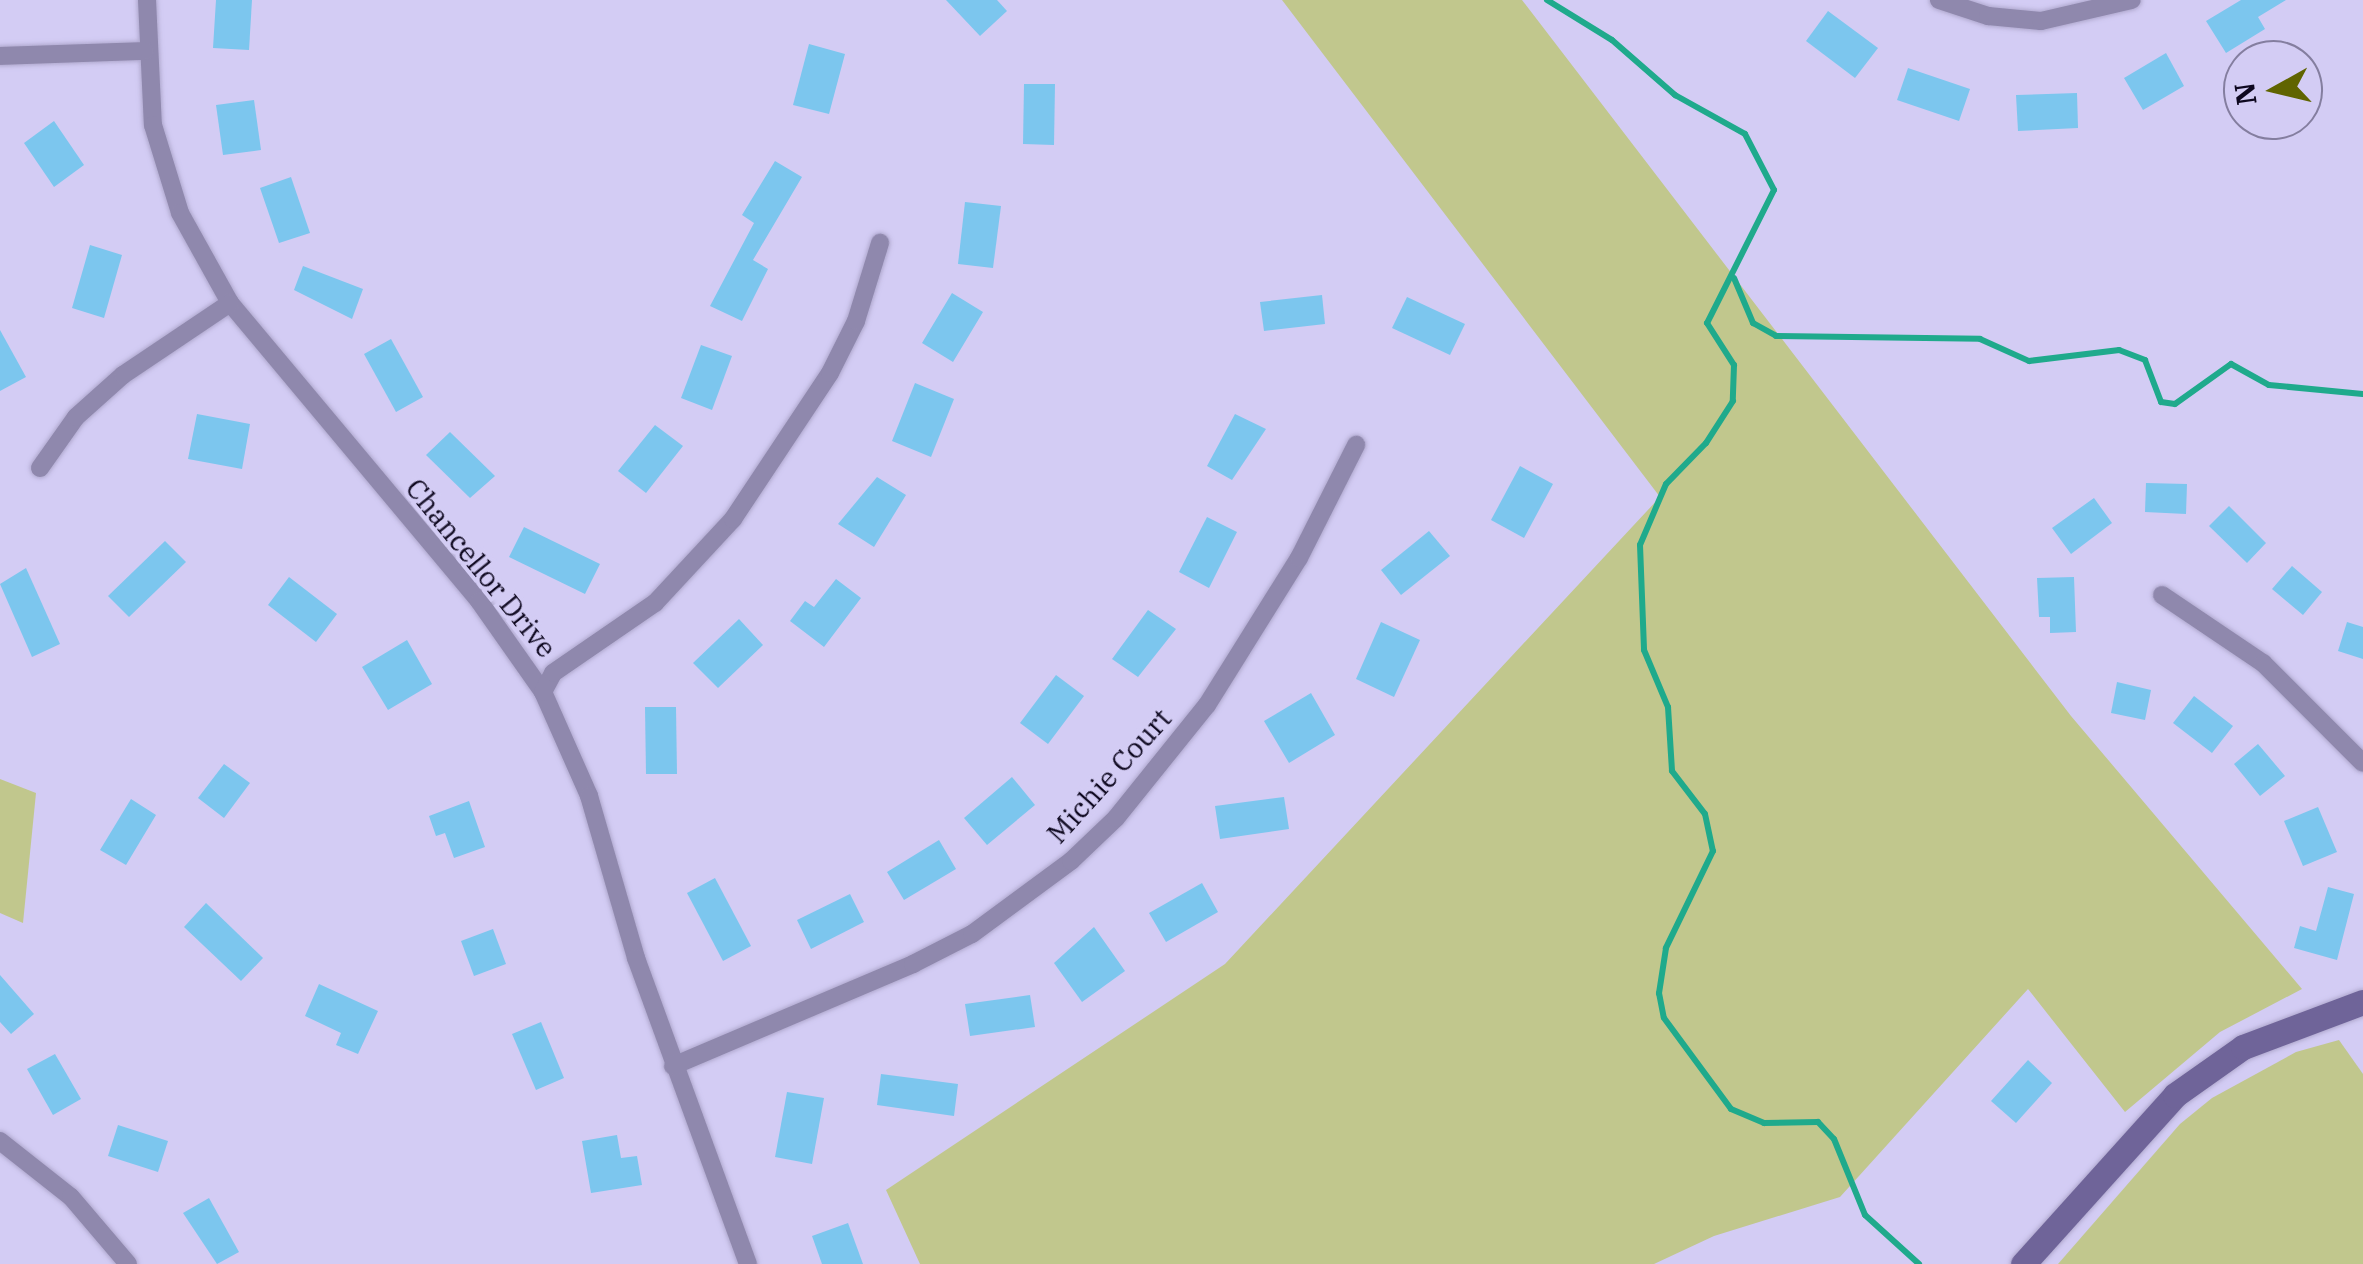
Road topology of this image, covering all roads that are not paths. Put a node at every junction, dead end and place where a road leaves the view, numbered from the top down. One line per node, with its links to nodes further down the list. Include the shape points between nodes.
1 (147, 0): 4 (street, Chancellor Drive)
2 (1939, 0): 3 (street, via 1988,16 2041,21)
3 (2132, 0)
4 (145, 51): 5 (street); 7 (street, Chancellor Drive, via 163,164 180,213)
5 (0, 56)
6 (880, 243): 11 (street, via 856,321 830,373 733,520 655,603 553,673)
7 (230, 302): 9 (street, via 124,374 76,417); 11 (street, Chancellor Drive, via 479,601)
8 (1356, 445): 14 (street, Michie Court, via 1299,558 1208,705 1116,818 1071,861 972,934)
9 (40, 468)
10 (2162, 596): 12 (street, via 2263,663)
11 (543, 692): 14 (street, Chancellor Drive, via 590,796)
12 (2362, 756)
13 (2363, 1002): 18 (main road, via 2243,1048 2199,1076 2142,1127)
14 (673, 1066): 17 (street, Chancellor Drive)
15 (0, 1141): 16 (street, via 71,1198)
16 (128, 1264)
17 (748, 1264)
18 (2023, 1264)

